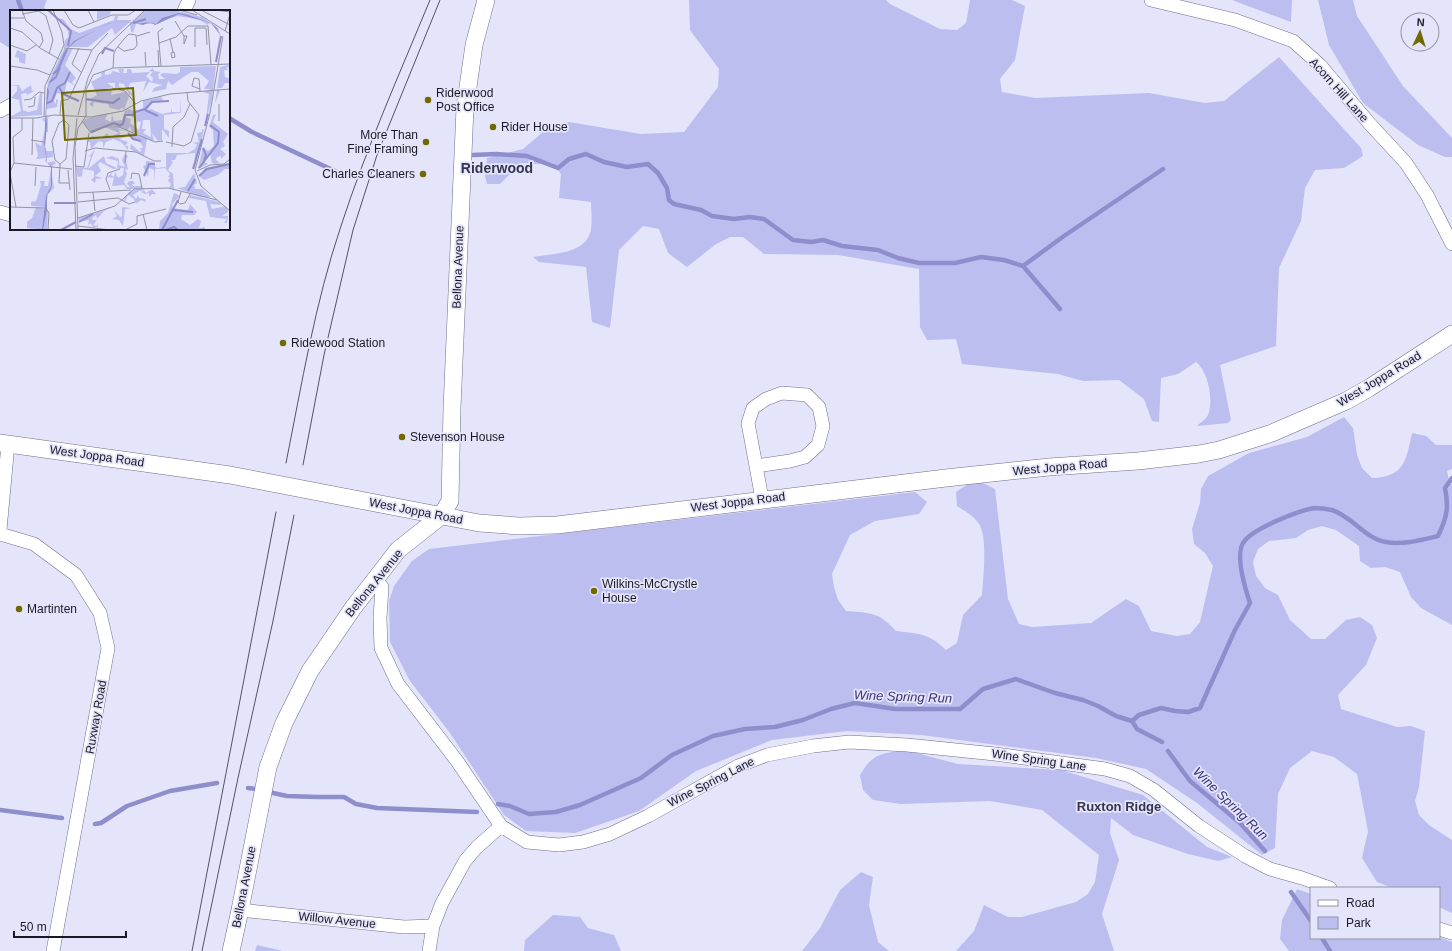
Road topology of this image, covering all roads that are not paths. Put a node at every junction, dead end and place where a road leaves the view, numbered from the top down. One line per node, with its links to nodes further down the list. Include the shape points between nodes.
1 (189, 0): 4 (street)
2 (486, 0): 14 (street, Bellona Avenue, via 474,46 465,108 450,501)
3 (1151, 0): 9 (street, Acorn Hill Lane, via 1235,20 1293,41 1320,65 1406,163)
4 (184, 10)
5 (10, 106): 6 (street)
6 (0, 111)
7 (0, 212): 8 (street)
8 (10, 215)
9 (1452, 244)
10 (1452, 334): 13 (street, West Joppa Road, via 1346,401 1272,433 1219,450)
11 (4, 444): 14 (street, West Joppa Road, via 230,475); 15 (street)
12 (756, 466): 12 (street, via 805,457 818,445 823,426 819,407 806,395 782,393 766,399 754,408 748,423); 13 (street)
13 (762, 499): 14 (street, West Joppa Road, via 557,525 513,526)
14 (441, 516): 17 (street, Bellona Avenue, via 398,550)
15 (0, 530)
16 (0, 534): 24 (street, Ruxway Road, via 34,544 76,574 100,613 108,648)
17 (375, 579): 18 (street, Wine Spring Lane, via 382,588 381,648 398,684 457,761); 20 (street, Bellona Avenue, via 310,670 284,722 268,767)
18 (501, 826): 19 (street, Wine Spring Lane, via 526,842 559,845 583,842 610,834 642,819 738,766 766,754 849,742 907,745 1097,768 1130,776 1154,790 1199,826 1246,856 1270,869); 21 (street, via 465,861 442,903)
19 (1327, 887)
20 (240, 910): 21 (street, Willow Avenue, via 404,927); 25 (street, Bellona Avenue)
21 (433, 926): 26 (street)
22 (1440, 928): 23 (street)
23 (1452, 933)
24 (53, 951)
25 (231, 951)
26 (429, 951)

